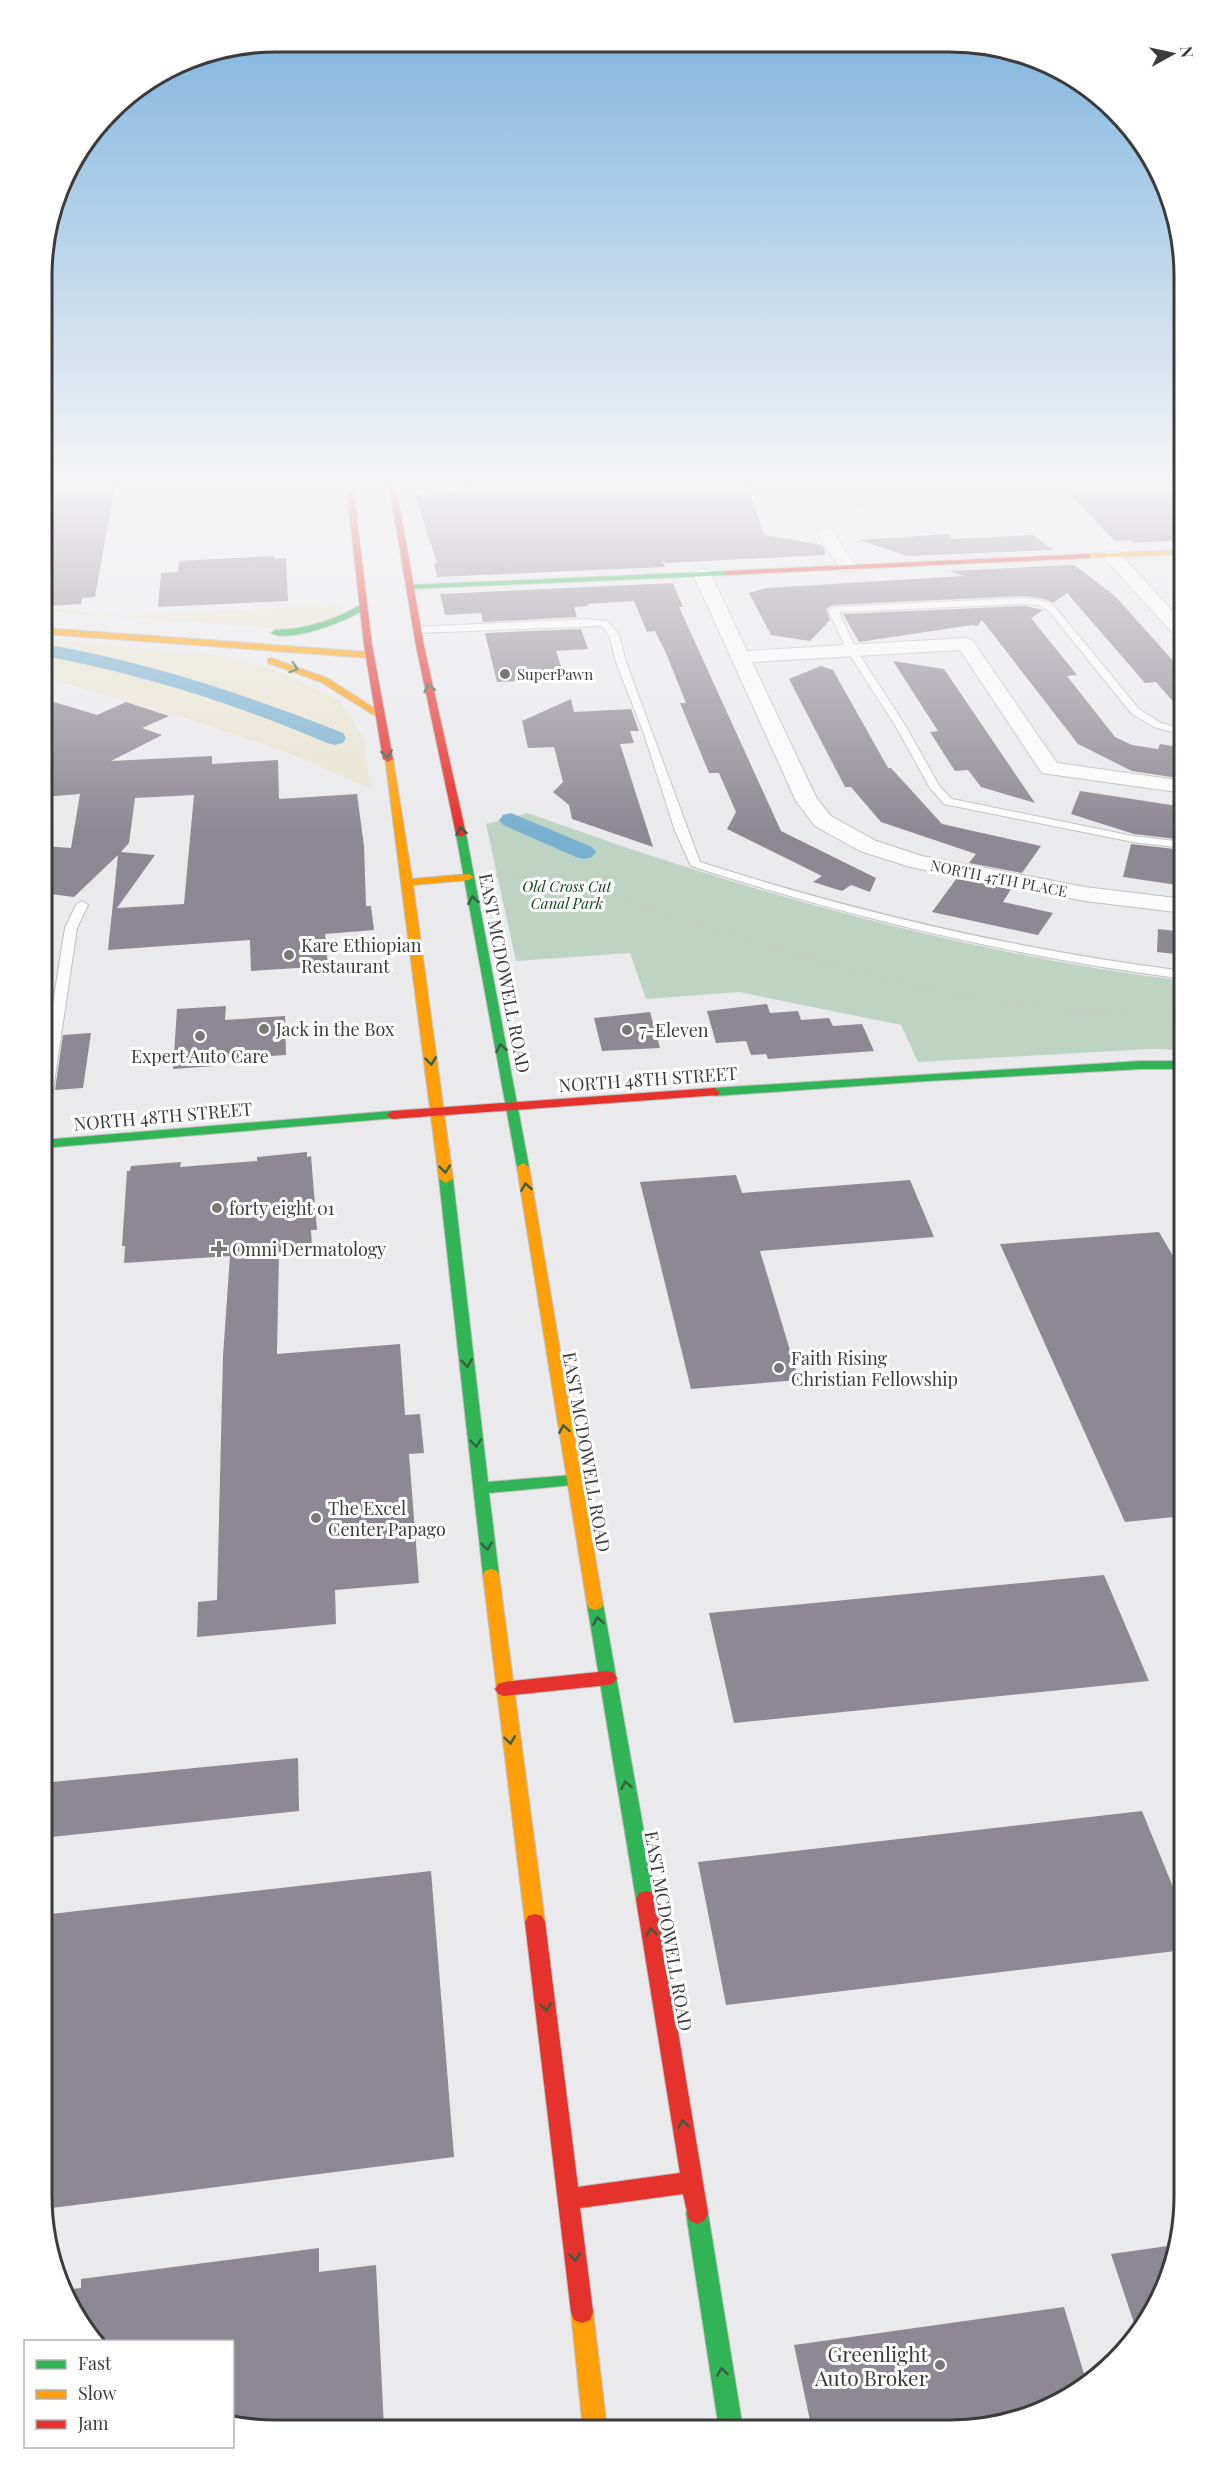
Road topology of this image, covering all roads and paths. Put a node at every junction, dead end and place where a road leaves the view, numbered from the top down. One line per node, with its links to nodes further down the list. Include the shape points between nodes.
1 (363, 600): 5 (main road)
2 (411, 600): 8 (main road, EAST MCDOWELL ROAD)
3 (715, 600): 17 (street)
4 (1159, 600): 6 (street)
5 (363, 607): 10 (main road, via 329,626 299,631); 12 (main road)
6 (1174, 614)
7 (83, 620): 10 (main road)
8 (417, 630): 15 (main road, EAST MCDOWELL ROAD); 26 (lane, via 605,623 614,635 695,864 852,912 1056,957)
9 (52, 632): 11 (main road)
10 (230, 632): 12 (main road)
11 (70, 633): 12 (main road); 18 (main road, one-way to 18, via 239,655 285,665 324,680)
12 (369, 650): 13 (main road); 18 (main road)
13 (386, 650)
14 (404, 650): 15 (main road)
15 (421, 650): 22 (main road, EAST MCDOWELL ROAD, one-way to 15)
16 (852, 651): 17 (street); 19 (lane, via 833,610 1042,603 1052,609 1135,711); 20 (street, via 965,644 1050,768); 21 (lane, via 935,788 948,802 1134,839)
17 (742, 657): 25 (street, NORTH 47TH PLACE, via 807,801 823,821 868,846 918,862 1085,894)
18 (380, 715): 23 (main road, one-way to 23)
19 (1174, 731)
20 (1174, 786)
21 (1174, 843)
22 (469, 877): 23 (main road); 27 (path, via 540,873 562,877 667,915 834,965 962,996 1120,1015); 30 (main road, EAST MCDOWELL ROAD, one-way to 22)
23 (408, 882): 31 (main road, one-way to 31)
24 (82, 905): 28 (lane, via 71,928)
25 (1174, 905)
26 (1174, 974)
27 (1174, 1017)
28 (52, 1049)
29 (1174, 1065): 30 (main road, NORTH 48TH STREET, via 940,1076)
30 (512, 1106): 31 (main road, NORTH 48TH STREET); 33 (main road, EAST MCDOWELL ROAD, one-way to 30)
31 (438, 1111): 32 (main road, NORTH 48TH STREET); 34 (main road, one-way to 34)
32 (52, 1143)
33 (573, 1480): 34 (main road); 35 (main road, EAST MCDOWELL ROAD, one-way to 33)
34 (481, 1488): 36 (main road, one-way to 36)
35 (608, 1678): 36 (main road); 37 (main road, EAST MCDOWELL ROAD, one-way to 35)
36 (504, 1689): 38 (main road, one-way to 38)
37 (692, 2182): 38 (main road); 40 (main road, EAST MCDOWELL ROAD, one-way to 37)
38 (568, 2199): 39 (main road, one-way to 39)
39 (594, 2420)
40 (730, 2420)

